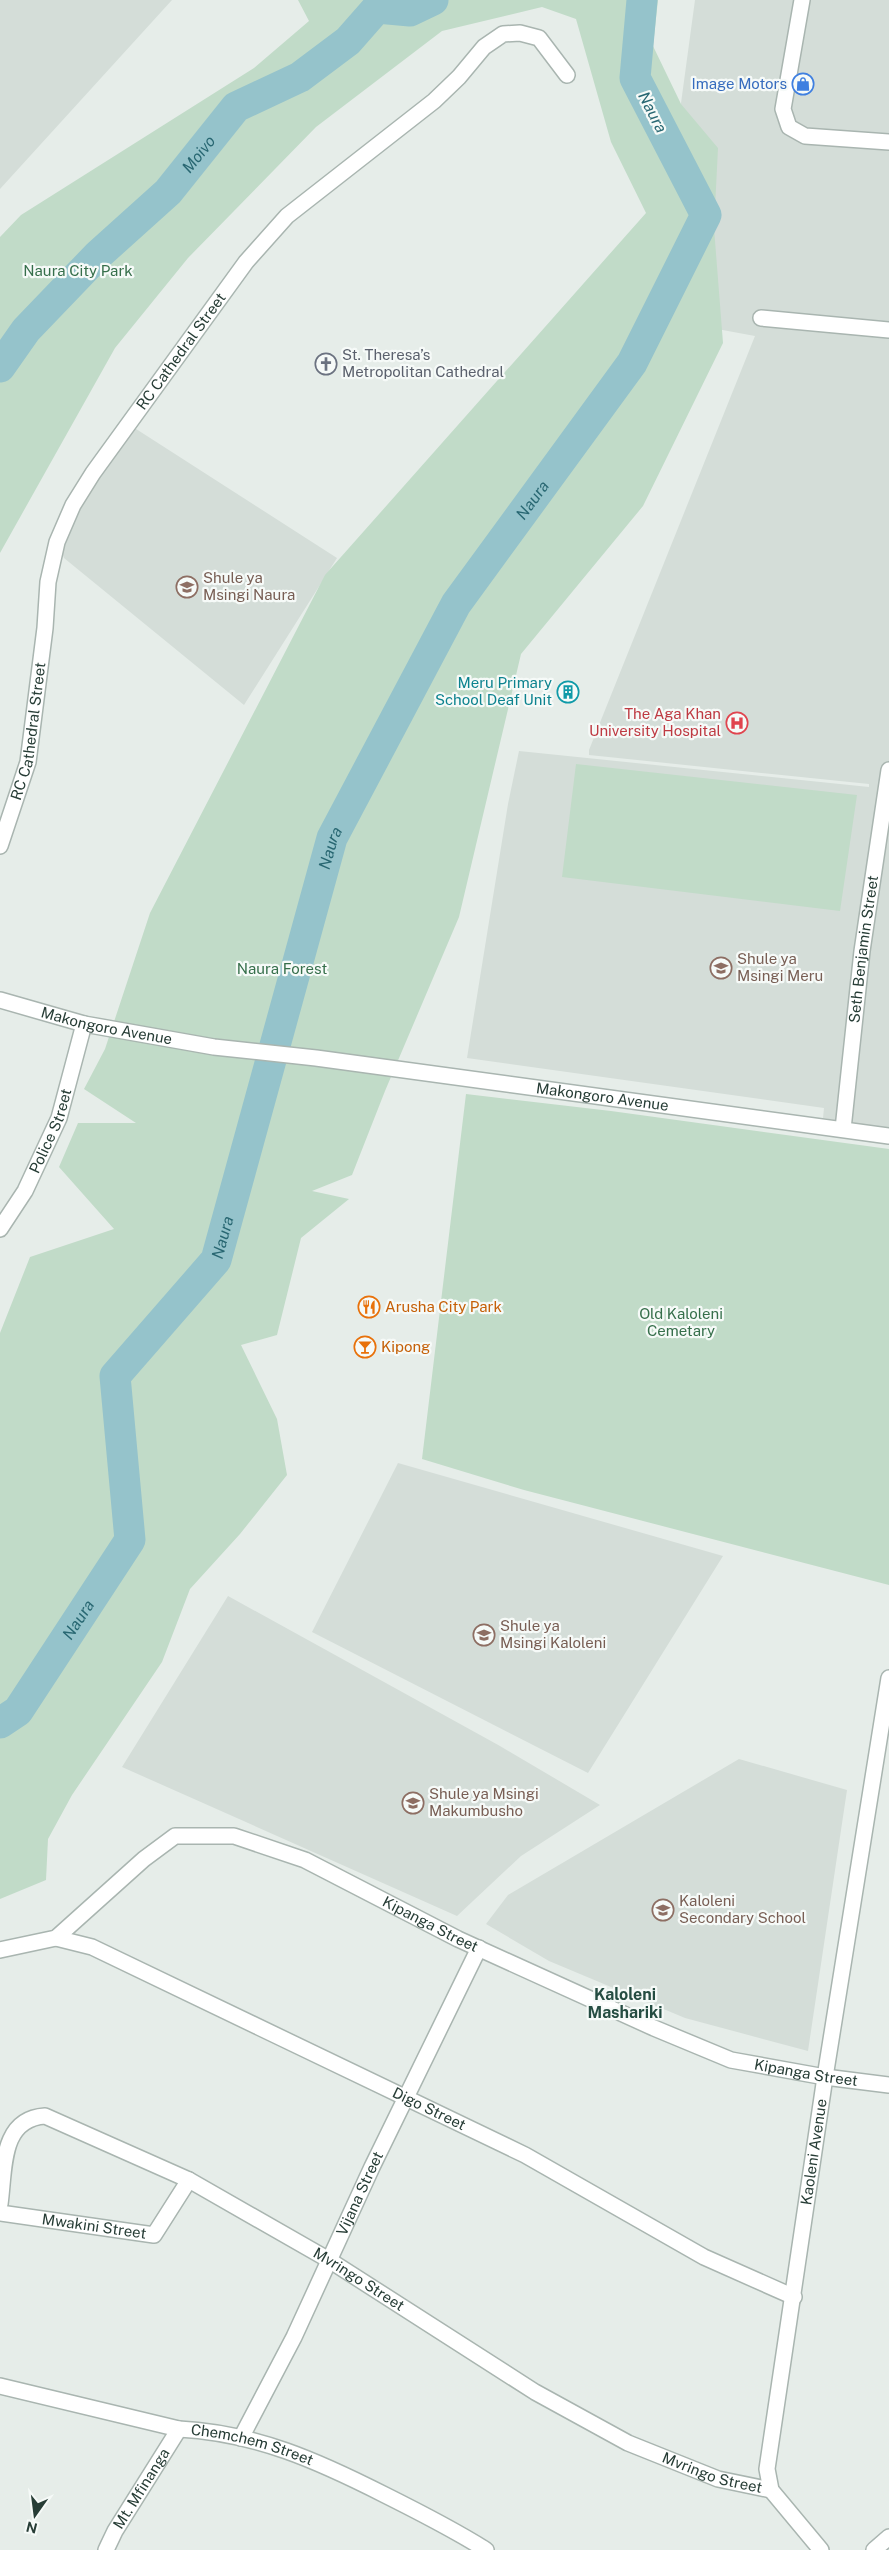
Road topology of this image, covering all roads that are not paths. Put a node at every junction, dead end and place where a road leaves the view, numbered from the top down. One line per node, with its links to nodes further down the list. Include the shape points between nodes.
1 (802, 0): 3 (street, via 783,109 789,127 805,136)
2 (567, 75): 8 (street, RC Cathedral Street, via 539,38 520,33 503,34 484,47 434,101 287,216 246,262 93,473 73,505 57,542 48,582 28,762)
3 (889, 142)
4 (760, 318): 5 (street)
5 (889, 330)
6 (889, 770): 7 (street, Seth Benjamin Street)
7 (885, 825): 11 (street, Seth Benjamin Street, via 862,951)
8 (0, 846)
9 (0, 1000): 10 (street, Makongoro Avenue)
10 (84, 1024): 11 (street, Makongoro Avenue, via 214,1047); 13 (street, Police Street, via 59,1118 25,1191)
11 (843, 1130): 12 (street, Makongoro Avenue)
12 (889, 1136)
13 (0, 1229)
14 (889, 1678): 18 (street, Kaoleni Avenue)
15 (56, 1938): 16 (street, Kipanga Street, via 144,1859 175,1836 234,1836 305,1860); 17 (street, Kipanga Street); 20 (street, Digo Street, via 92,1947)
16 (479, 1948): 18 (street, Kipanga Street, via 732,2060); 20 (street, Vijana Street)
17 (0, 1950)
18 (825, 2077): 19 (street, Kipanga Street); 25 (street, Kaoleni Avenue)
19 (889, 2085)
20 (405, 2098): 24 (street, Vijana Street); 25 (street, Digo Street, via 525,2155 704,2257)
21 (190, 2180): 22 (street, Mvringo Street, via 45,2116 30,2117 19,2124 6,2150); 23 (street, Mwakini Street, via 154,2235); 24 (street, Mvringo Street)
22 (0, 2204)
23 (0, 2213)
24 (329, 2260): 28 (street, Vijana Street); 29 (street, Mvringo Street, via 535,2392 628,2443 718,2479)
25 (794, 2297): 29 (street, Kaoleni Avenue, via 767,2469)
26 (0, 2386): 27 (street, Chemchem Street)
27 (179, 2428): 28 (street, Chemchem Street); 31 (street, Mt. Mfinanga)
28 (241, 2438): 32 (street, Chemchem Street, via 287,2449 343,2473)
29 (771, 2490): 33 (street)
30 (889, 2537): 34 (street)
31 (106, 2550)
32 (486, 2550)
33 (821, 2550)
34 (874, 2550)

